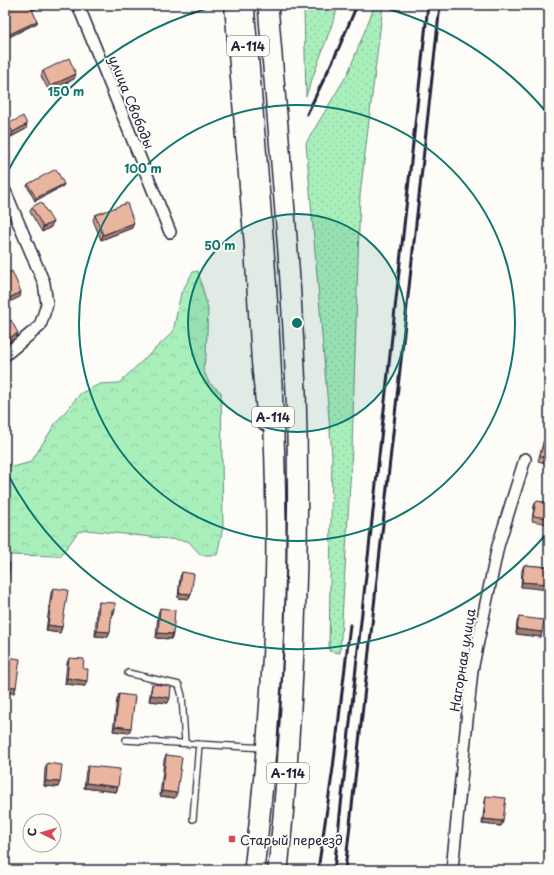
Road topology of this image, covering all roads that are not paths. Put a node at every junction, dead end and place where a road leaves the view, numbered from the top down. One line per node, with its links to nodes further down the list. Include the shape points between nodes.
1 (78, 5): 6 (street, улица Свободы)
2 (232, 5): 9 (street, via 259,362)
3 (244, 5): 9 (highway, А-114, via 265,264)
4 (268, 5): 17 (highway, А-114, via 288,249 296,391 298,494 297,590 287,784)
5 (5, 191): 7 (street, via 44,283 47,304 40,326)
6 (170, 232)
7 (5, 355)
8 (526, 459): 18 (street, Нагорная улица, via 498,546 472,670)
9 (276, 533): 14 (highway, А-114)
10 (128, 673): 12 (lane, via 179,685)
11 (126, 740): 12 (lane)
12 (185, 743): 13 (lane)
13 (199, 744): 14 (lane); 15 (lane)
14 (267, 748): 16 (highway, А-114)
15 (193, 819)
16 (254, 870)
17 (278, 870)
18 (452, 870)

